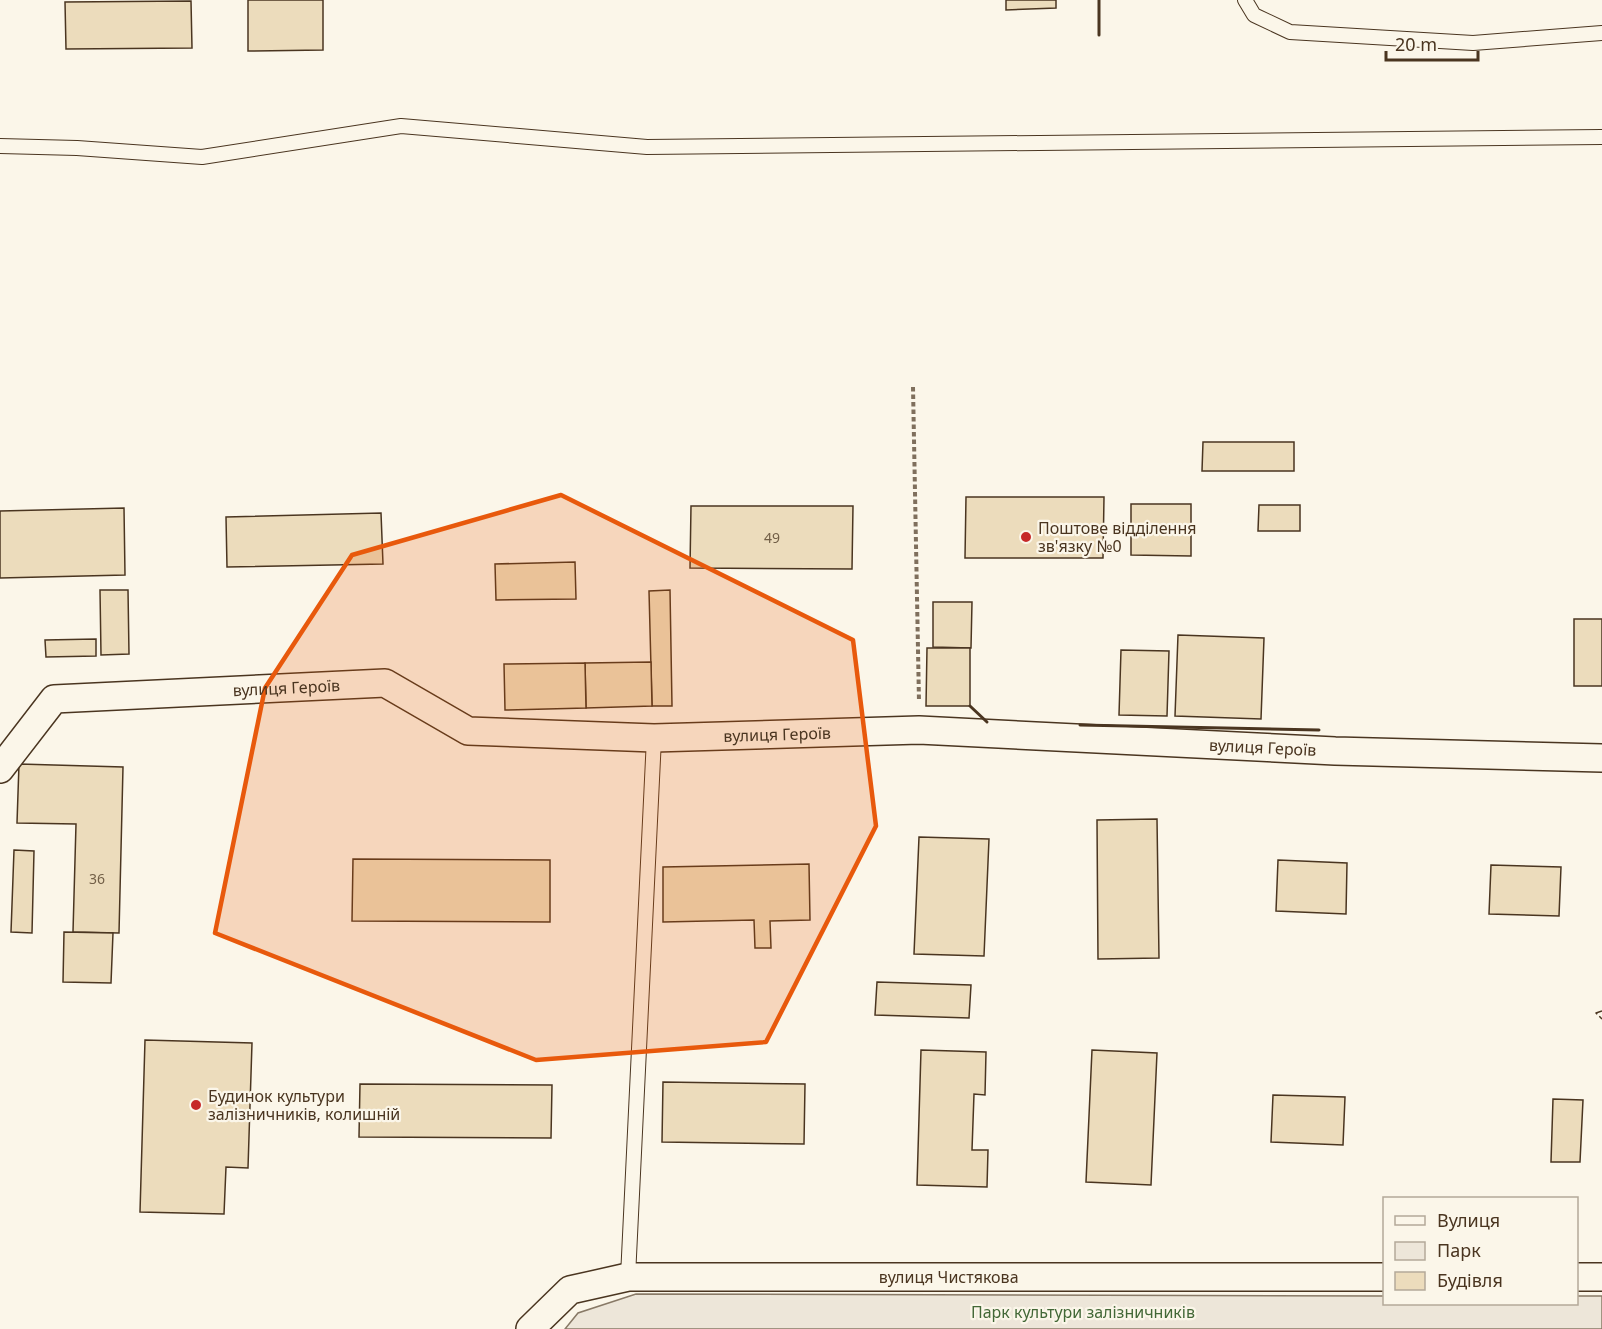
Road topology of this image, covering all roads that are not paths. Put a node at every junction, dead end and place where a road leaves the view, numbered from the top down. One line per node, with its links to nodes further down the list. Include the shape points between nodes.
1 (1245, 0): 2 (lane, via 1254,15 1290,32 1473,43)
2 (1602, 33)
3 (1602, 137): 4 (lane, via 647,147 401,126 202,157)
4 (0, 146)
5 (654, 738): 6 (street, вулиця Героїв, via 919,730 1335,751); 7 (street, вулиця Героїв, via 468,731 385,683 54,699); 8 (lane)
6 (1602, 758)
7 (0, 769)
8 (628, 1277): 9 (street, вулиця Чистякова); 12 (street, вулиця Чистякова, via 570,1290)
9 (1383, 1277)
10 (1578, 1277): 11 (street)
11 (1602, 1277)
12 (530, 1329)

